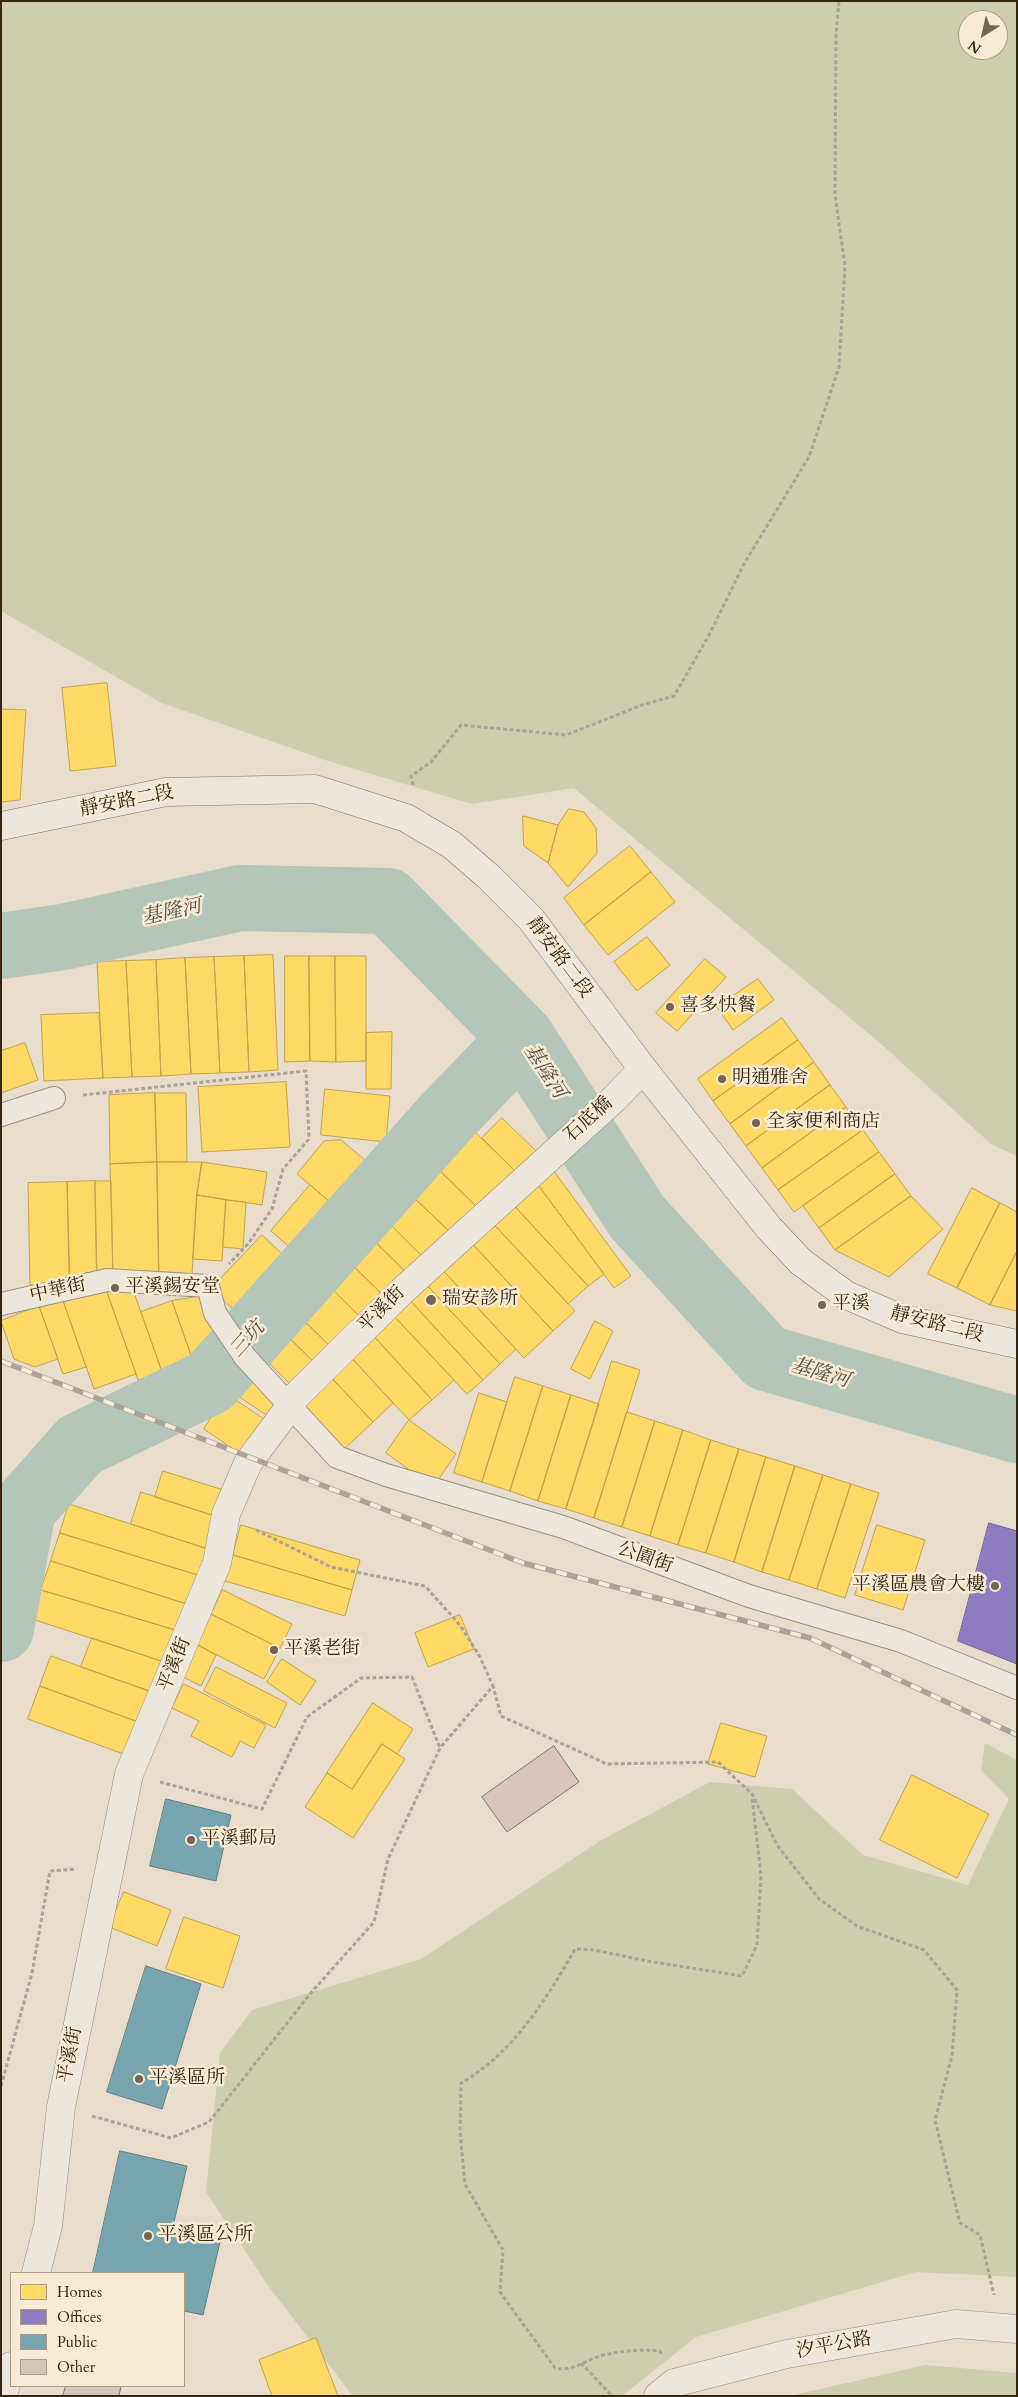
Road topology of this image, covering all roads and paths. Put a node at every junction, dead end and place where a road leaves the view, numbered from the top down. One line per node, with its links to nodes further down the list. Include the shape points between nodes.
1 (839, 1): 2 (path, via 835,194 845,266 839,367 809,457 745,562 674,696 642,704 566,735 461,725 431,762 411,776 416,794)
2 (406, 818): 3 (street, 靜安路二段, via 315,789 166,792); 4 (street, 靜安路二段, via 452,845 531,919)
3 (1, 826)
4 (643, 1069): 7 (street, 石底橋); 10 (street, 靜安路二段, via 769,1228 801,1262 846,1296 902,1319)
5 (54, 1098): 6 (lane); 8 (path, via 306,1071 309,1139 283,1169 272,1209 248,1244)
6 (1, 1115)
7 (534, 1170): 11 (street, 平溪街, via 401,1292 294,1398)
8 (208, 1286): 9 (lane, 中華街, via 107,1280); 11 (lane, via 215,1313 245,1357)
9 (1, 1304)
10 (1017, 1344)
11 (291, 1405): 12 (street, 平溪街, via 248,1463); 14 (lane, 公園街, via 337,1457 386,1476 563,1527 749,1596 902,1642)
12 (226, 1514): 13 (path, via 331,1567 425,1586 460,1625); 16 (street, 平溪街, via 217,1563)
13 (494, 1686): 15 (path); 17 (path, via 502,1716 607,1764 718,1762)
14 (1017, 1688)
15 (440, 1748): 16 (path, via 412,1676 360,1678 307,1717 262,1809); 20 (path, via 388,1859 374,1922 310,1994 209,2122 171,2138)
16 (129, 1774): 18 (street, 平溪街)
17 (752, 1794): 22 (path, via 776,1845 819,1899 857,1926 924,1950 957,1990 952,2056 935,2120 960,2223 980,2235 995,2300 966,2312); 24 (path, via 761,1876 757,1946 742,1976 576,1949 546,2001 516,2036 481,2071 461,2083 460,2132 465,2184 503,2250 500,2292 555,2368 565,2370)
18 (109, 1867): 19 (path, via 50,1871 32,1973); 20 (street, 平溪街)
19 (1, 2086)
20 (60, 2107): 21 (street, 平溪街, via 48,2226)
21 (36, 2272)
22 (956, 2324): 23 (street, 汐平公路); 26 (street, 汐平公路, via 787,2354)
23 (1017, 2329)
24 (581, 2363): 26 (path, via 638,2349 660,2351); 28 (path)
25 (10, 2370): 27 (street)
26 (666, 2389)
27 (3, 2396)
28 (612, 2396)

